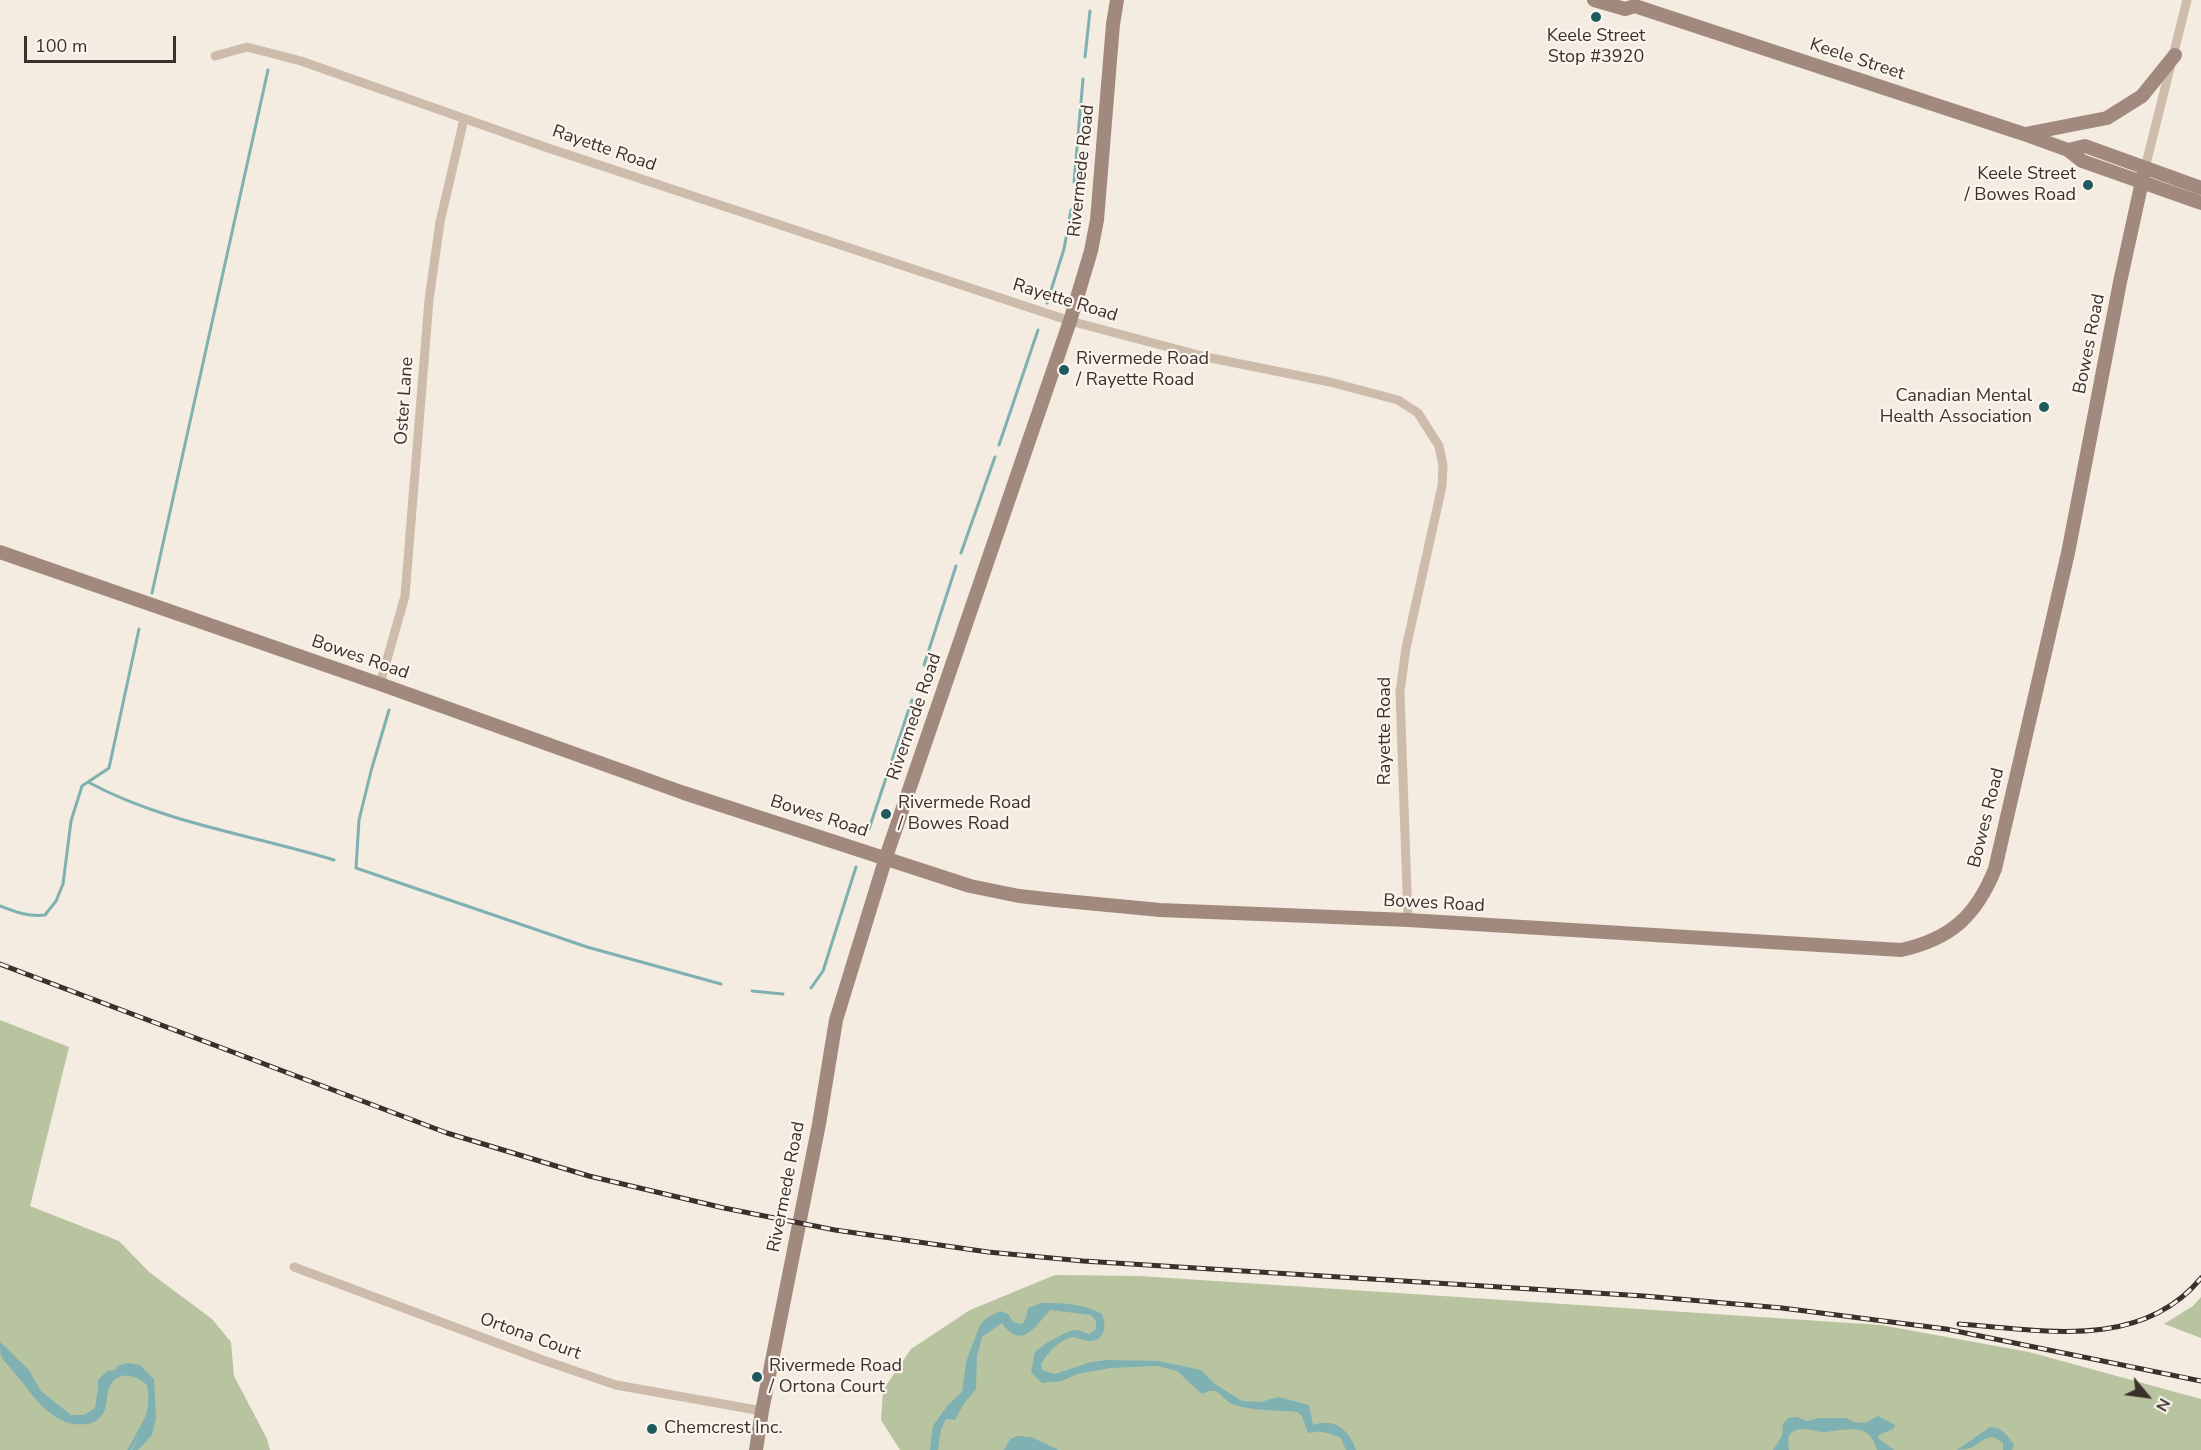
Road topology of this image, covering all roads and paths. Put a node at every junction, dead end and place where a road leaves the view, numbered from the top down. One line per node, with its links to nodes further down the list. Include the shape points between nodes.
1 (1117, 0): 14 (street, Rivermede Road, via 1097,220)
2 (1594, 0): 4 (street, Keele Street, via 1624,9)
3 (2187, 0): 5 (street, Bowes Road)
4 (1633, 3): 8 (street, Keele Street)
5 (2175, 55): 8 (street, via 2142,96 2107,118); 10 (street, Bowes Road)
6 (215, 56): 7 (street, Rayette Road, via 248,47 264,51)
7 (464, 120): 14 (street, Rayette Road); 16 (street, Oster Lane, via 440,222 429,300 405,597)
8 (2024, 134): 9 (street, Keele Street)
9 (2068, 150): 10 (street, Keele Street, via 2085,146); 11 (street, Keele Street, via 2082,161)
10 (2145, 168): 11 (street, Bowes Road); 12 (street, Keele Street)
11 (2141, 182): 13 (street, Keele Street); 18 (street, Bowes Road, via 2068,553 1999,851 1987,887 1966,918 1936,940 1901,950)
12 (2201, 188)
13 (2201, 203)
14 (1070, 321): 17 (street, Rivermede Road); 18 (street, Rayette Road, via 1206,357 1398,400 1418,413 1439,446 1442,486 1400,692)
15 (0, 552): 16 (street, Bowes Road)
16 (380, 684): 17 (street, Bowes Road, via 684,793)
17 (886, 857): 18 (street, Bowes Road, via 970,886 1054,900 1164,910); 20 (street, Rivermede Road, via 837,1020)
18 (1408, 920)
19 (294, 1267): 20 (street, Ortona Court, via 616,1385)
20 (762, 1411): 21 (street, Rivermede Road)
21 (756, 1450)

